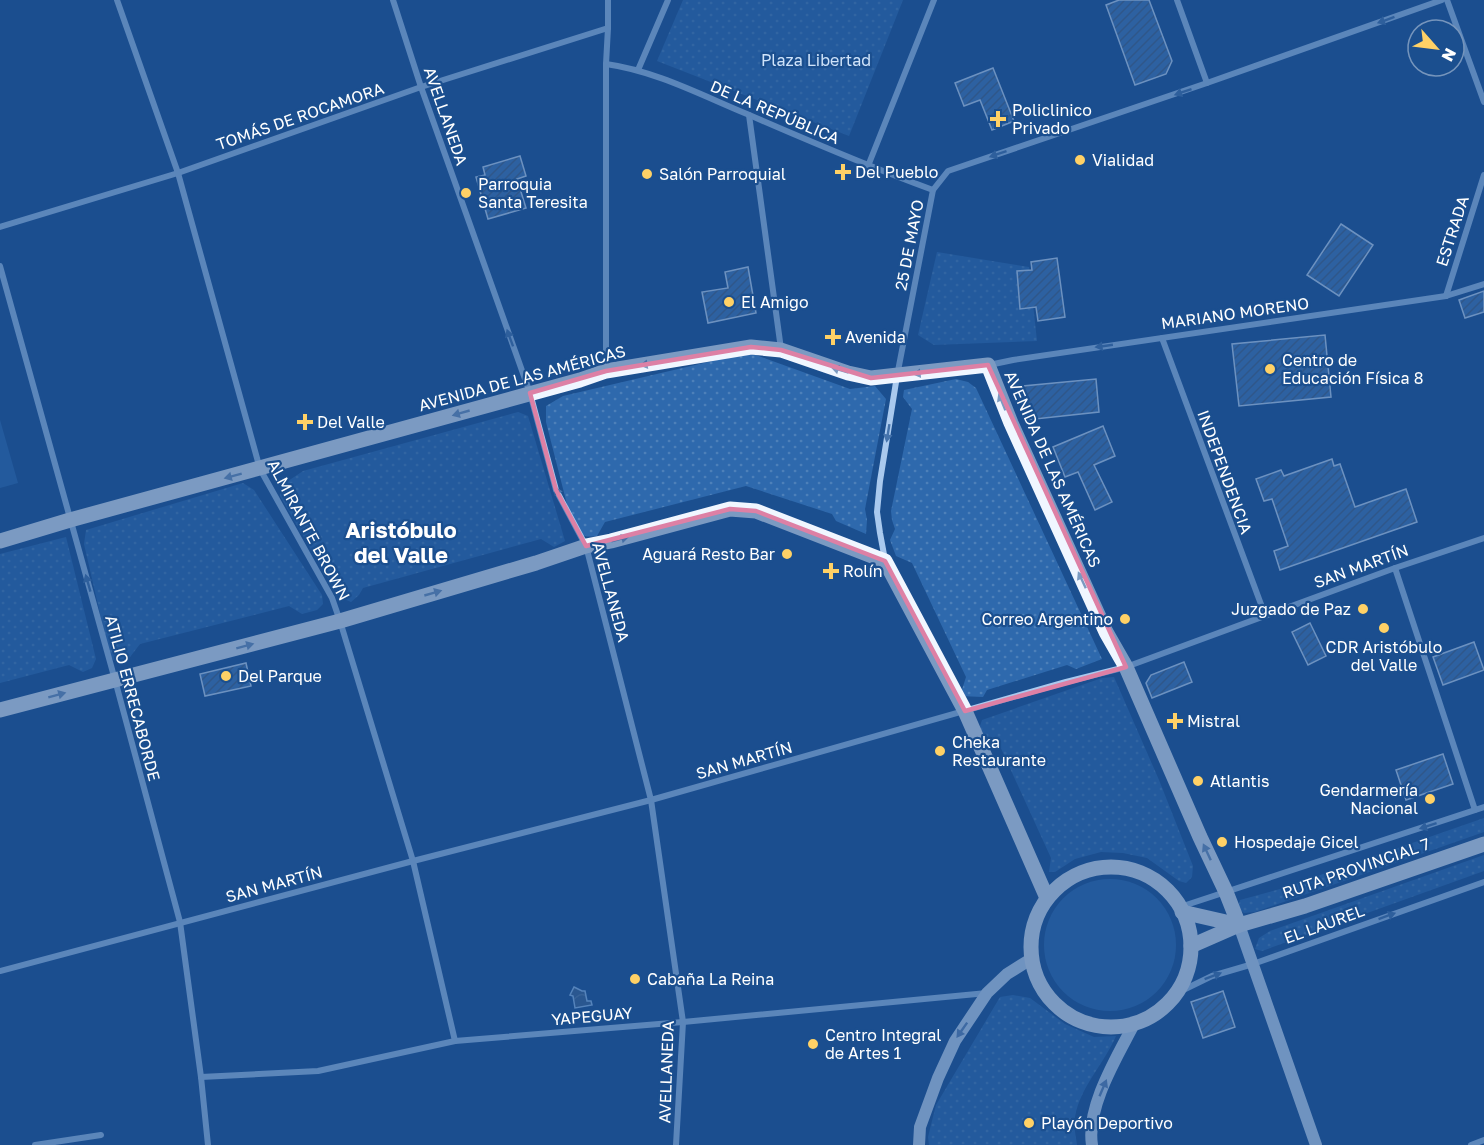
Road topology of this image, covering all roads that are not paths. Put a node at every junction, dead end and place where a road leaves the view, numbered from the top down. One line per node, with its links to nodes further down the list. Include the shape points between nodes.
1 (117, 0): 17 (street, ALMIRANTE BROWN)
2 (393, 0): 13 (street, AVELLANEDA)
3 (608, 0): 9 (street)
4 (668, 0): 11 (street)
5 (934, 0): 16 (street)
6 (1177, 0): 12 (street)
7 (1442, 0): 12 (street, 25 DE MAYO, one-way to 12)
8 (1447, 0): 14 (street)
9 (608, 28): 10 (street); 13 (street, TOMÁS DE ROCAMORA)
10 (606, 64): 11 (street, DE LA REPÚBLICA); 27 (street)
11 (638, 70): 15 (street, DE LA REPÚBLICA)
12 (1208, 83): 19 (street, 25 DE MAYO, one-way to 19, via 948,171)
13 (421, 87): 17 (street, TOMÁS DE ROCAMORA); 29 (street, AVELLANEDA, one-way to 13)
14 (1484, 102)
15 (749, 115): 16 (street, DE LA REPÚBLICA); 25 (street)
16 (868, 166): 19 (street, DE LA REPÚBLICA)
17 (178, 173): 20 (street, TOMÁS DE ROCAMORA); 30 (street, ALMIRANTE BROWN)
18 (1484, 175): 23 (street, ESTRADA)
19 (933, 190): 28 (street, 25 DE MAYO)
20 (0, 226)
21 (0, 266): 31 (street, ATILIO ERRECABORDE)
22 (1484, 284): 23 (street, MARIANO MORENO)
23 (1446, 296): 24 (street, MARIANO MORENO)
24 (1162, 338): 26 (street, MARIANO MORENO, one-way to 26); 37 (street, INDEPENDENCIA)
25 (781, 350): 27 (main road, AVENIDA DE LAS AMÉRICAS, one-way to 27, via 751,347); 28 (main road, AVENIDA DE LAS AMÉRICAS, one-way to 25, via 871,378)
26 (988, 365): 28 (main road, AVENIDA DE LAS AMÉRICAS, one-way to 28); 39 (main road, AVENIDA DE LAS AMÉRICAS, one-way to 26, via 1106,632)
27 (606, 371): 29 (main road, AVENIDA DE LAS AMÉRICAS)
28 (897, 375): 35 (street, 25 DE MAYO, one-way to 35, via 878,500)
29 (530, 393): 30 (main road, AVENIDA DE LAS AMÉRICAS, one-way to 30); 34 (street, AVELLANEDA, one-way to 29, via 556,490)
30 (260, 469): 31 (main road, AVENIDA DE LAS AMÉRICAS, one-way to 31); 38 (street, ALMIRANTE BROWN, via 332,598)
31 (70, 520): 33 (main road, AVENIDA DE LAS AMÉRICAS); 40 (street, ATILIO ERRECABORDE, one-way to 31)
32 (1484, 538): 36 (street, SAN MARTÍN)
33 (0, 541)
34 (586, 546): 35 (main road, one-way to 35, via 730,509 756,511); 38 (main road, one-way to 34); 43 (street, AVELLANEDA)
35 (885, 561): 42 (main road)
36 (1395, 568): 37 (street, SAN MARTÍN); 45 (street)
37 (1264, 615): 39 (street, SAN MARTÍN)
38 (340, 621): 40 (main road, one-way to 38); 47 (street, ALMIRANTE BROWN)
39 (1126, 667): 42 (street, SAN MARTÍN); 49 (main road, AVENIDA DE LAS AMÉRICAS, one-way to 39)
40 (115, 680): 41 (main road, one-way to 40); 52 (street, ATILIO ERRECABORDE)
41 (0, 710)
42 (965, 711): 43 (street, SAN MARTÍN); 50 (main road)
43 (651, 800): 47 (street, SAN MARTÍN); 60 (street, AVELLANEDA)
44 (1484, 807): 45 (street)
45 (1475, 810): 49 (street, one-way to 49)
46 (1484, 844): 53 (main road, RUTA PROVINCIAL 7)
47 (413, 861): 52 (street, SAN MARTÍN); 62 (street, ALMIRANTE BROWN)
48 (1484, 882): 56 (street, EL LAUREL, one-way to 48)
49 (1226, 892): 51 (street); 53 (main road, AVENIDA DE LAS AMÉRICAS)
50 (1047, 898): 51 (main road, via 1066,880 1090,869 1117,867 1143,873 1165,888); 55 (main road, via 1036,916)
51 (1181, 909): 53 (main road, RUTA PROVINCIAL 7); 54 (main road, via 1189,927)
52 (180, 922): 57 (street, SAN MARTÍN); 63 (street, ATILIO ERRECABORDE)
53 (1239, 925): 54 (main road, RUTA PROVINCIAL 7); 56 (main road)
54 (1191, 946): 59 (main road, via 1187,972)
55 (1031, 959): 58 (main road); 61 (main road, via 1039,985 1056,1007 1080,1022 1107,1028)
56 (1252, 964): 59 (street, EL LAUREL, one-way to 56, via 1212,976); 71 (main road)
57 (0, 971)
58 (987, 993): 60 (street, YAPEGUAY); 69 (main road, one-way to 69, via 955,1041 938,1078 920,1127)
59 (1175, 994): 61 (main road, via 1157,1013)
60 (683, 1022): 62 (street, YAPEGUAY); 68 (street, AVELLANEDA)
61 (1134, 1024): 70 (main road, one-way to 61, via 1095,1108)
62 (455, 1041): 63 (street, YAPEGUAY, via 318,1071)
63 (201, 1077): 67 (street, ATILIO ERRECABORDE)
64 (101, 1136): 66 (street)
65 (1484, 1140): 72 (street)
66 (35, 1145)
67 (207, 1145)
68 (676, 1145)
69 (919, 1145)
70 (1092, 1145)
71 (1316, 1145)
72 (1471, 1145)

